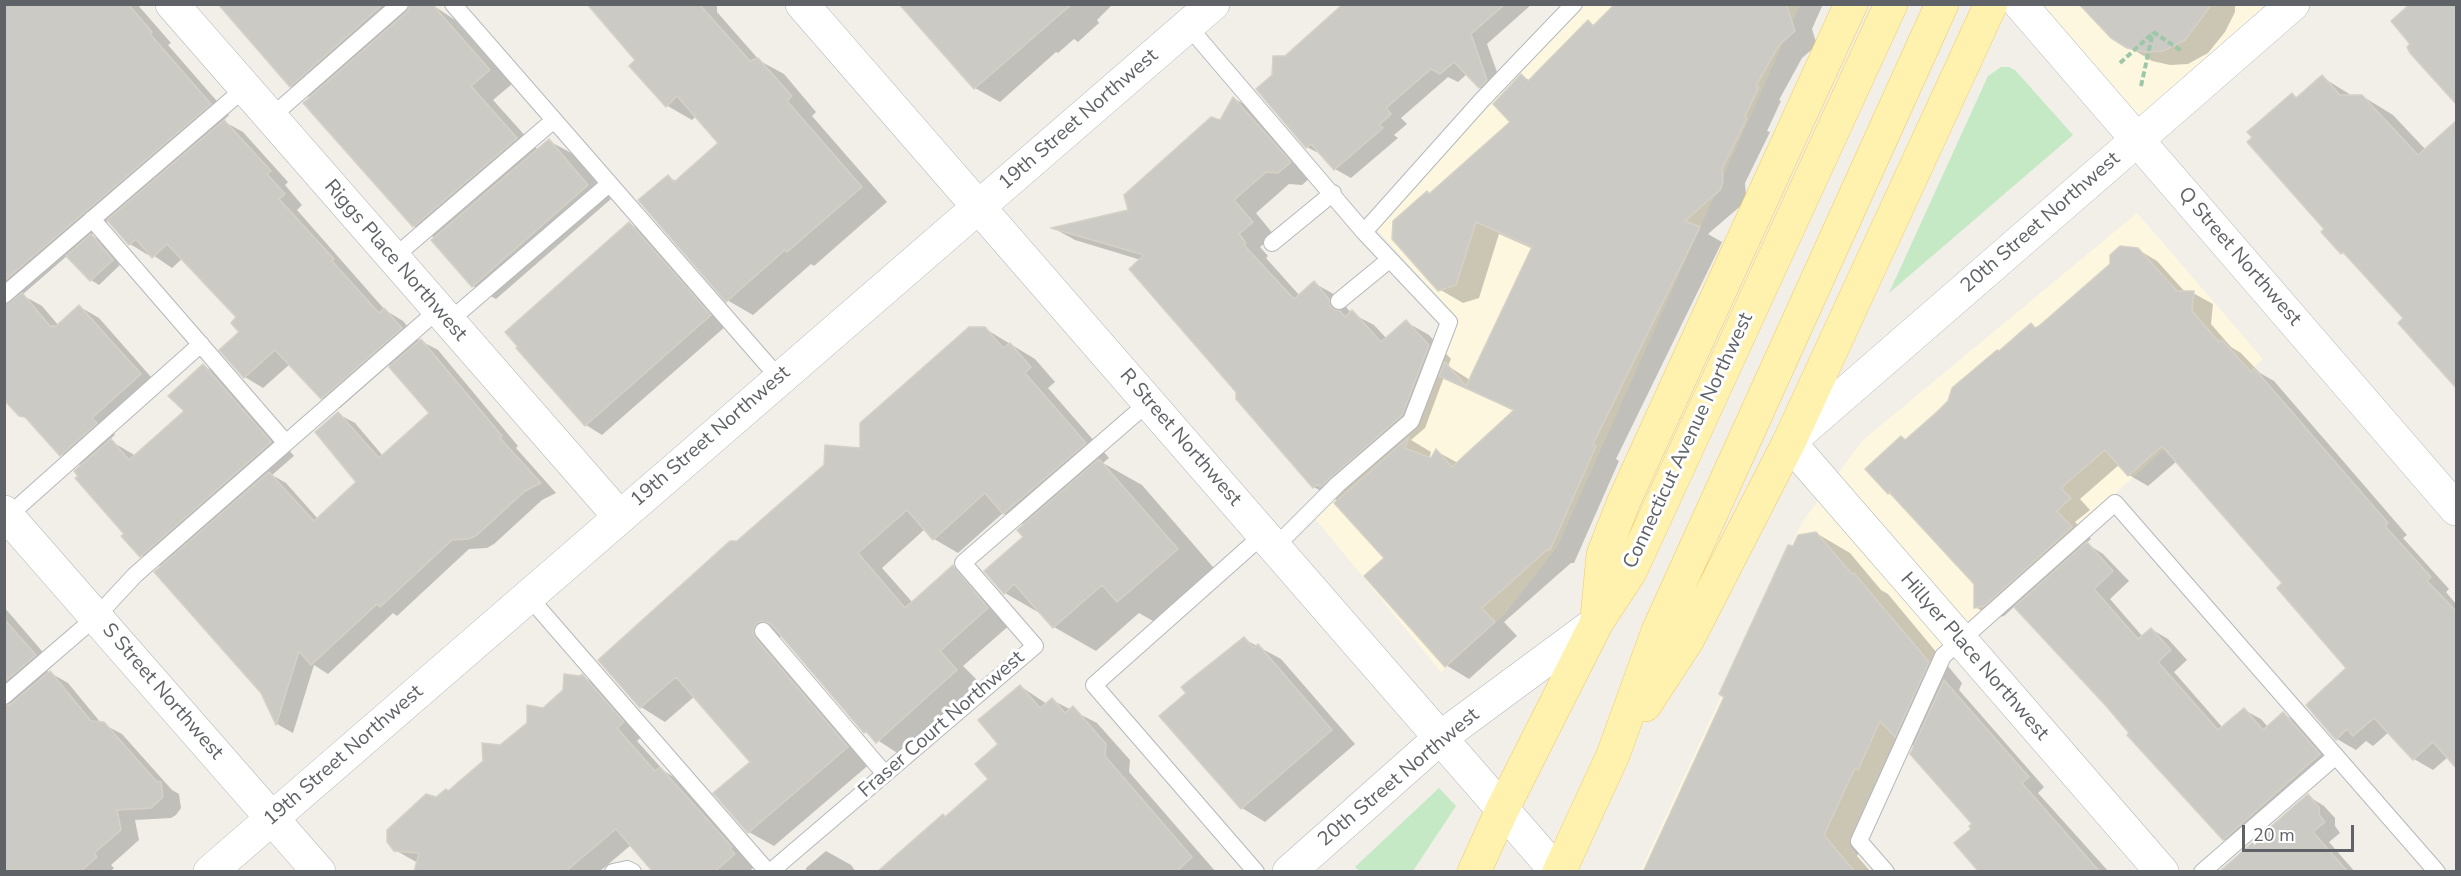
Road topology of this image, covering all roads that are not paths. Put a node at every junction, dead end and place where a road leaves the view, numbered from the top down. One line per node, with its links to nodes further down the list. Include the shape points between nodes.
1 (172, 4): 14 (street, Riggs Place Northwest)
2 (400, 4): 15 (lane)
3 (453, 4): 16 (lane)
4 (802, 4): 20 (street, R Street Northwest)
5 (1213, 4): 13 (street, 19th Street Northwest)
6 (1574, 4): 22 (lane)
7 (1851, 4): 40 (main road, via 1624,501 1603,555)
8 (1891, 4): 40 (main road, Connecticut Avenue Northwest, via 1630,572)
9 (1942, 4): 45 (main road, via 1658,631)
10 (1991, 4): 32 (main road)
11 (2020, 4): 17 (street, Q Street Northwest)
12 (2293, 4): 17 (street, 20th Street Northwest)
13 (1188, 26): 19 (lane); 20 (street, 19th Street Northwest)
14 (245, 88): 15 (street, Riggs Place Northwest); 21 (lane)
15 (271, 117): 24 (street, Riggs Place Northwest)
16 (554, 120): 18 (lane); 24 (lane)
17 (2137, 140): 32 (street, 20th Street Northwest); 34 (street, Q Street Northwest)
18 (609, 184): 28 (lane); 30 (lane)
19 (1333, 194): 22 (lane); 23 (lane)
20 (979, 206): 30 (street, 19th Street Northwest); 31 (street, R Street Northwest)
21 (92, 219): 26 (lane); 29 (lane)
22 (1364, 232): 25 (lane)
23 (1272, 243)
24 (393, 258): 28 (street, Riggs Place Northwest)
25 (1389, 260): 27 (lane); 37 (lane, via 1449,322 1411,421)
26 (4, 295)
27 (1339, 301)
28 (443, 316): 33 (lane); 36 (street, Riggs Place Northwest)
29 (201, 344): 33 (lane); 35 (lane)
30 (779, 378): 36 (street, 19th Street Northwest)
31 (1149, 402): 37 (street, R Street Northwest); 47 (lane, Fraser Court Northwest, via 963,563 1035,646)
32 (1789, 442): 42 (street, Hillyer Place Northwest); 45 (main road, via 1688,639)
33 (286, 443): 39 (lane, via 135,575)
34 (2457, 509)
35 (6, 514): 39 (street, S Street Northwest)
36 (619, 516): 38 (street, 19th Street Northwest)
37 (1269, 541): 44 (street, R Street Northwest); 55 (lane, via 1094,685)
38 (528, 596): 49 (street, 19th Street Northwest); 54 (lane)
39 (96, 617): 43 (lane); 49 (street, S Street Northwest)
40 (1597, 622): 44 (street, 20th Street Northwest); 48 (main road, Connecticut Avenue Northwest)
41 (763, 631): 47 (lane)
42 (1960, 641): 46 (lane, via 2115,503); 59 (lane, via 1943,656 1859,841); 60 (street, Hillyer Place Northwest)
43 (4, 696)
44 (1440, 738): 48 (street, R Street Northwest); 56 (street, 20th Street Northwest)
45 (1612, 754): 58 (main road)
46 (2336, 756): 61 (lane); 62 (lane)
47 (885, 774): 54 (lane, Fraser Court Northwest)
48 (1502, 810): 57 (main road, Connecticut Avenue Northwest); 58 (street, R Street Northwest)
49 (272, 818): 50 (street, 19th Street Northwest); 51 (street, S Street Northwest)
50 (210, 872)
51 (318, 872)
52 (613, 872): 53 (lane)
53 (633, 872)
54 (769, 872)
55 (1256, 872)
56 (1289, 872)
57 (1474, 872)
58 (1558, 872)
59 (1886, 872)
60 (2162, 872)
61 (2202, 872)
62 (2437, 872)

